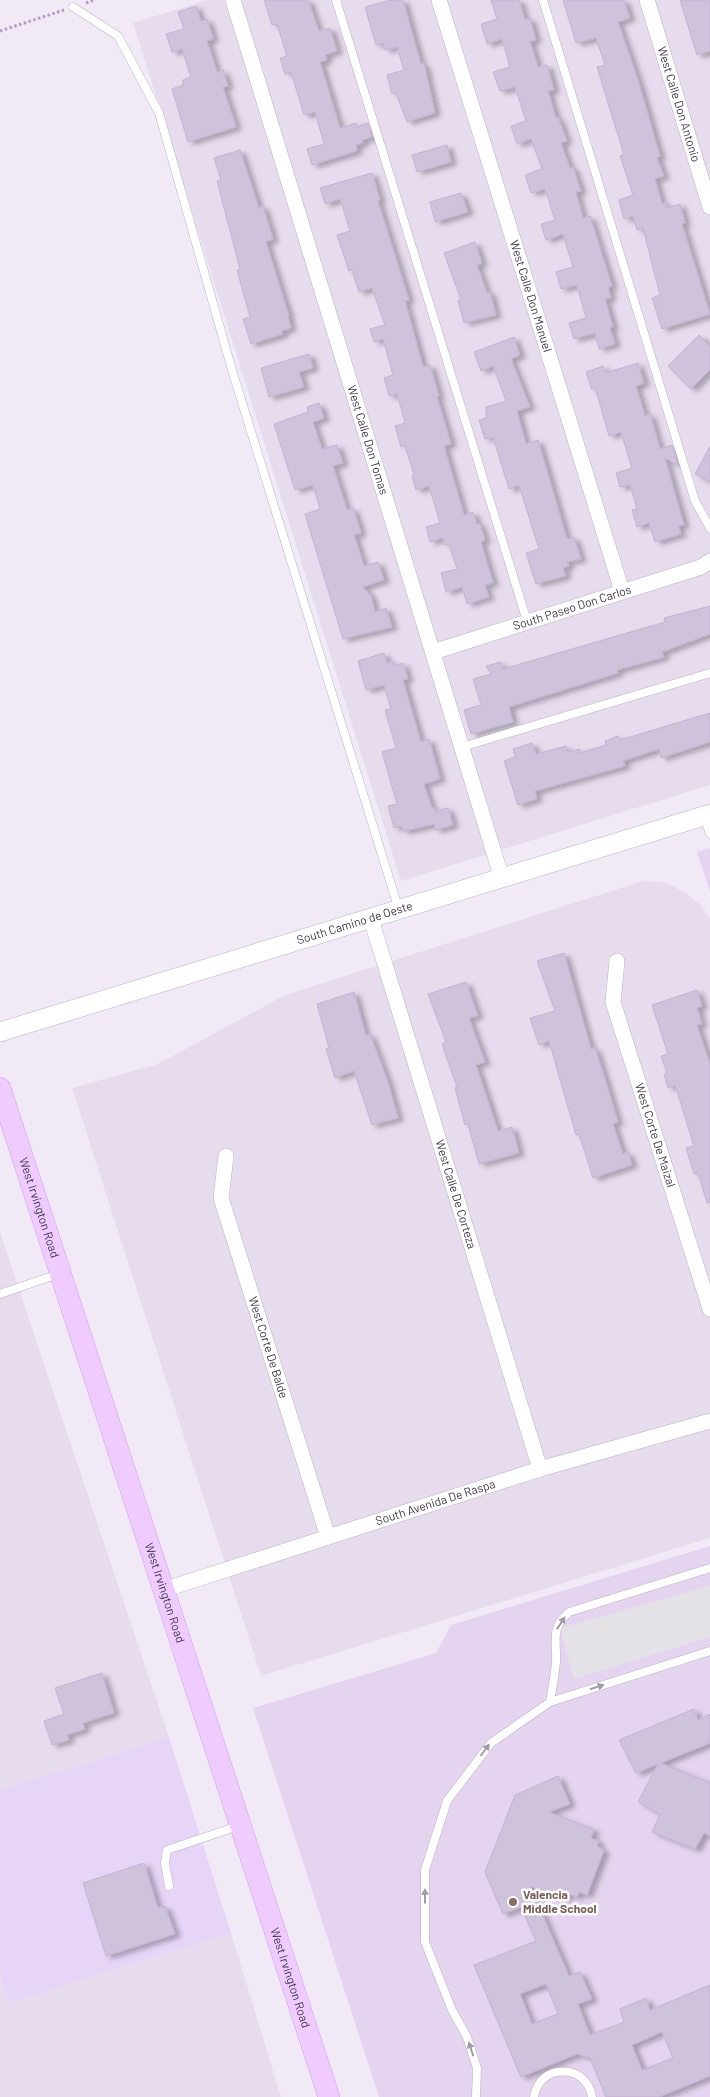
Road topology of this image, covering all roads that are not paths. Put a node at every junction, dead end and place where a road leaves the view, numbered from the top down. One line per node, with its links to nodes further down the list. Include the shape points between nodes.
1 (233, 0): 12 (street, West Calle Don Tomas)
2 (336, 0): 11 (lane)
3 (439, 0): 10 (street, West Calle Don Manuel)
4 (543, 0): 8 (lane, via 695,501)
5 (647, 0): 7 (street, West Calle Don Antonio)
6 (73, 7): 18 (lane, via 118,36 159,113 232,370)
7 (710, 207)
8 (710, 528)
9 (710, 561): 10 (street, South Paseo Don Carlos, via 701,567)
10 (622, 591): 11 (street, South Paseo Don Carlos)
11 (527, 622): 12 (street, South Paseo Don Carlos)
12 (433, 652): 14 (street, West Calle Don Tomas)
13 (710, 673): 14 (lane)
14 (462, 747): 17 (street, West Calle Don Tomas)
15 (707, 815): 16 (lane); 17 (street, South Camino de Oeste)
16 (710, 834)
17 (502, 879): 18 (street, South Camino de Oeste)
18 (399, 910): 19 (street, South Camino de Oeste)
19 (371, 919): 21 (street, South Camino de Oeste); 28 (street, West Calle De Corteza)
20 (617, 961): 26 (street, West Corte De Maizal, via 613,1002)
21 (0, 1032)
22 (0, 1088): 24 (main road, West Irvington Road)
23 (226, 1156): 29 (street, West Corte De Balde, via 221,1198)
24 (60, 1274): 25 (lane); 31 (main road, West Irvington Road)
25 (0, 1294)
26 (710, 1309)
27 (710, 1421): 28 (street, South Avenida De Raspa)
28 (540, 1469): 29 (street, South Avenida De Raspa)
29 (328, 1537): 31 (street, South Avenida De Raspa)
30 (710, 1568): 33 (lane, one-way to 30, via 556,1661 555,1632 569,1612)
31 (163, 1590): 34 (main road, West Irvington Road)
32 (710, 1651): 33 (lane, one-way to 32)
33 (550, 1702): 37 (lane, one-way to 33, via 477,2068 425,1942 425,1870 447,1801 491,1743)
34 (240, 1825): 35 (lane, via 167,1850 165,1863); 36 (main road, West Irvington Road)
35 (169, 1886)
36 (328, 2097)
37 (476, 2097)
38 (534, 2097): 39 (lane, via 537,2085 544,2077 562,2070 582,2077)
39 (592, 2097)

